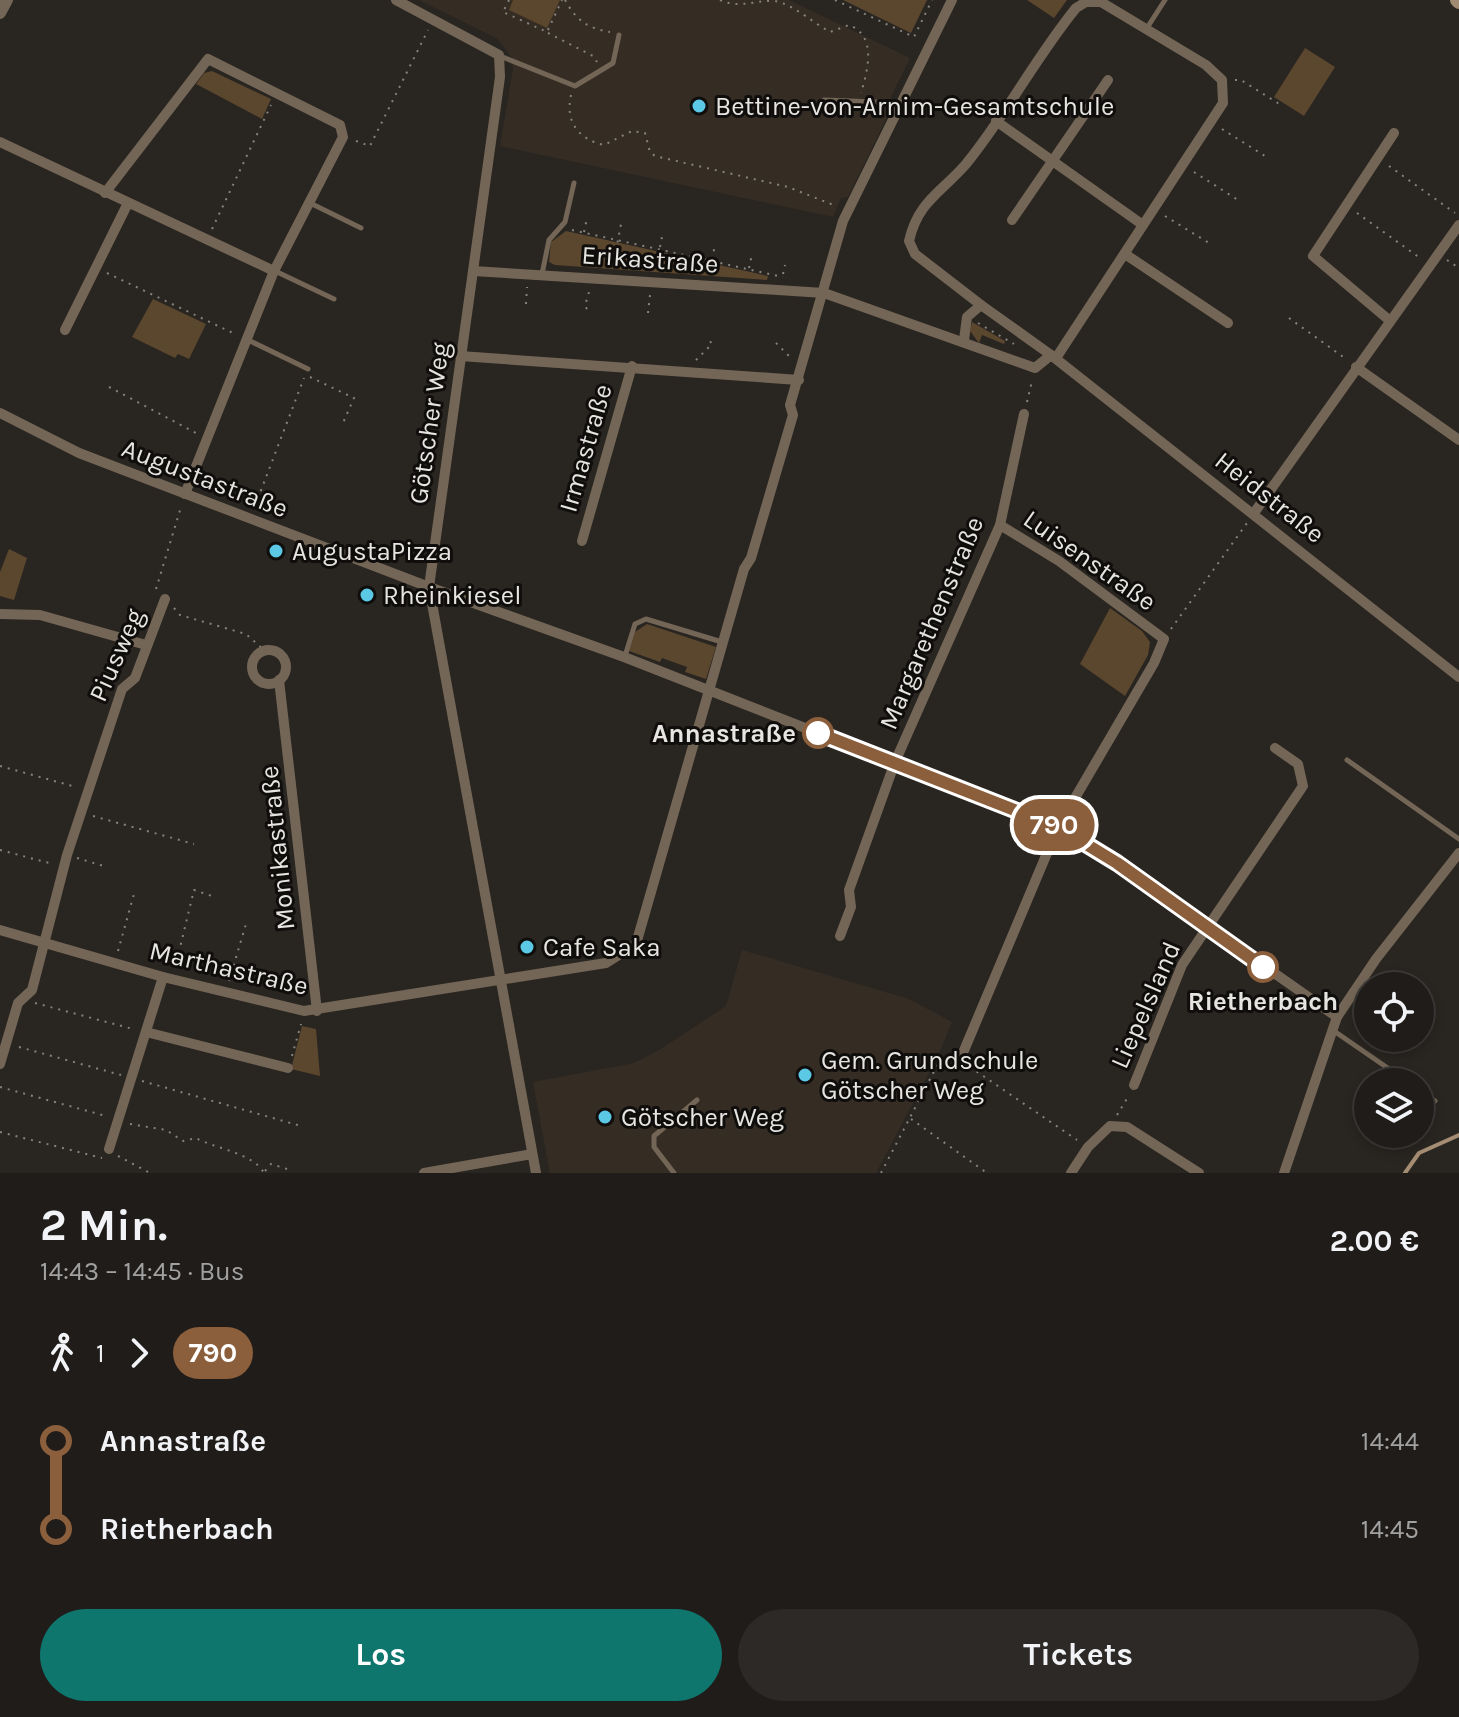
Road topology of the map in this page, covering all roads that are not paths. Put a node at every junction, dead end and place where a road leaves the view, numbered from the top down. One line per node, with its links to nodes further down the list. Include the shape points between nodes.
1 (7, 0): 5 (street)
2 (396, 0): 8 (street)
3 (952, 0): 11 (street)
4 (1165, 0): 6 (lane)
5 (0, 13)
6 (1147, 28): 12 (street, via 1101,2 1076,8); 21 (street, via 1222,80 1223,103)
7 (619, 35): 8 (lane, via 613,63 575,86)
8 (499, 55): 26 (street, Götscher Weg)
9 (1108, 80): 15 (street)
10 (824, 100): 11 (lane)
11 (902, 103): 28 (street, via 848,211)
12 (996, 121): 15 (street); 30 (street, Heidstraße, via 965,166 936,190 909,241 915,254)
13 (1394, 133): 31 (street, via 1313,256)
14 (0, 142): 17 (street)
15 (1053, 160): 20 (street); 21 (street)
16 (574, 183): 27 (lane, via 562,228 549,240)
17 (105, 193): 18 (street, via 208,59 340,125 343,137); 19 (street)
18 (309, 202): 23 (lane); 25 (street)
19 (127, 205): 25 (street); 33 (street)
20 (1012, 220)
21 (1143, 225): 24 (street)
22 (1459, 225): 31 (street)
23 (361, 228)
24 (1125, 254): 32 (street); 37 (street)
25 (274, 271): 29 (lane); 34 (street)
26 (473, 271): 27 (street, Erikastraße); 36 (street, Götscher Weg)
27 (542, 274): 28 (street, Erikastraße)
28 (824, 293): 35 (street); 41 (street)
29 (334, 299)
30 (981, 305): 35 (street, via 967,317); 37 (street, Heidstraße)
31 (1389, 320): 39 (street)
32 (1228, 323)
33 (65, 330)
34 (247, 339): 40 (lane); 45 (street)
35 (964, 340): 37 (street, via 1035,368)
36 (460, 356): 38 (street, Irmastraße); 49 (street, Götscher Weg)
37 (1054, 356): 46 (street, Heidstraße)
38 (632, 366): 41 (street, Irmastraße); 48 (street, Irmastraße)
39 (1356, 367): 44 (street); 46 (street)
40 (307, 372)
41 (800, 375): 52 (street, via 789,430)
42 (0, 413): 45 (street, Augustastraße, via 79,453)
43 (1024, 414): 47 (street, Margarethenstraße)
44 (1459, 440)
45 (185, 494): 49 (street, Augustastraße)
46 (1254, 513): 55 (street, Heidstraße)
47 (1000, 525): 60 (street, Margarethenstraße); 61 (street, Luisenstraße, via 1059,561 1164,639)
48 (582, 541)
49 (429, 587): 54 (street, Augustastraße); 69 (street, Götscher Weg)
50 (165, 599): 53 (street, Piusweg)
51 (0, 614): 53 (street, via 40,615)
52 (722, 642): 54 (lane, via 646,619 635,624); 57 (street)
53 (146, 645): 67 (street, Piusweg, via 135,678 122,689 87,790)
54 (624, 657): 57 (street, Augustastraße)
55 (1459, 677)
56 (279, 680): 56 (street, Monikastraße, via 264,683 253,672 256,657 275,651 285,662); 70 (street, Monikastraße)
57 (711, 692): 60 (street, Augustastraße); 69 (street, via 636,944 606,963)
58 (1275, 748): 64 (street, Liepelsland, via 1298,764 1303,786)
59 (1347, 760): 62 (lane)
60 (895, 762): 61 (street, Augustastraße); 66 (street, Margarethenstraße, via 849,890 851,907)
61 (1058, 827): 64 (street, Augustastraße); 74 (street, Luisenstraße)
62 (1459, 839)
63 (1459, 853): 71 (street)
64 (1206, 926): 71 (street, Augustastraße); 78 (street, Liepelsland, via 1182,965)
65 (0, 930): 67 (street, Marthastraße)
66 (840, 936)
67 (44, 942): 68 (street, Marthastraße); 75 (street, Piusweg, via 32,990 22,1000)
68 (168, 978): 70 (street, Marthastraße); 73 (street)
69 (499, 980): 70 (street, Marthastraße); 81 (street, Götscher Weg)
70 (317, 1011)
71 (1337, 1017): 72 (street)
72 (1334, 1031): 77 (lane); 87 (street)
73 (146, 1032): 76 (street); 80 (street)
74 (960, 1060)
75 (0, 1064)
76 (288, 1068)
77 (1388, 1068)
78 (1134, 1085)
79 (697, 1100): 84 (lane, via 654,1136 654,1147)
80 (109, 1149)
81 (532, 1154): 82 (street); 83 (street, Götscher Weg)
82 (424, 1173)
83 (536, 1173)
84 (674, 1173)
85 (1071, 1173): 86 (street, via 1110,1126 1127,1127)
86 (1199, 1173)
87 (1284, 1173)

